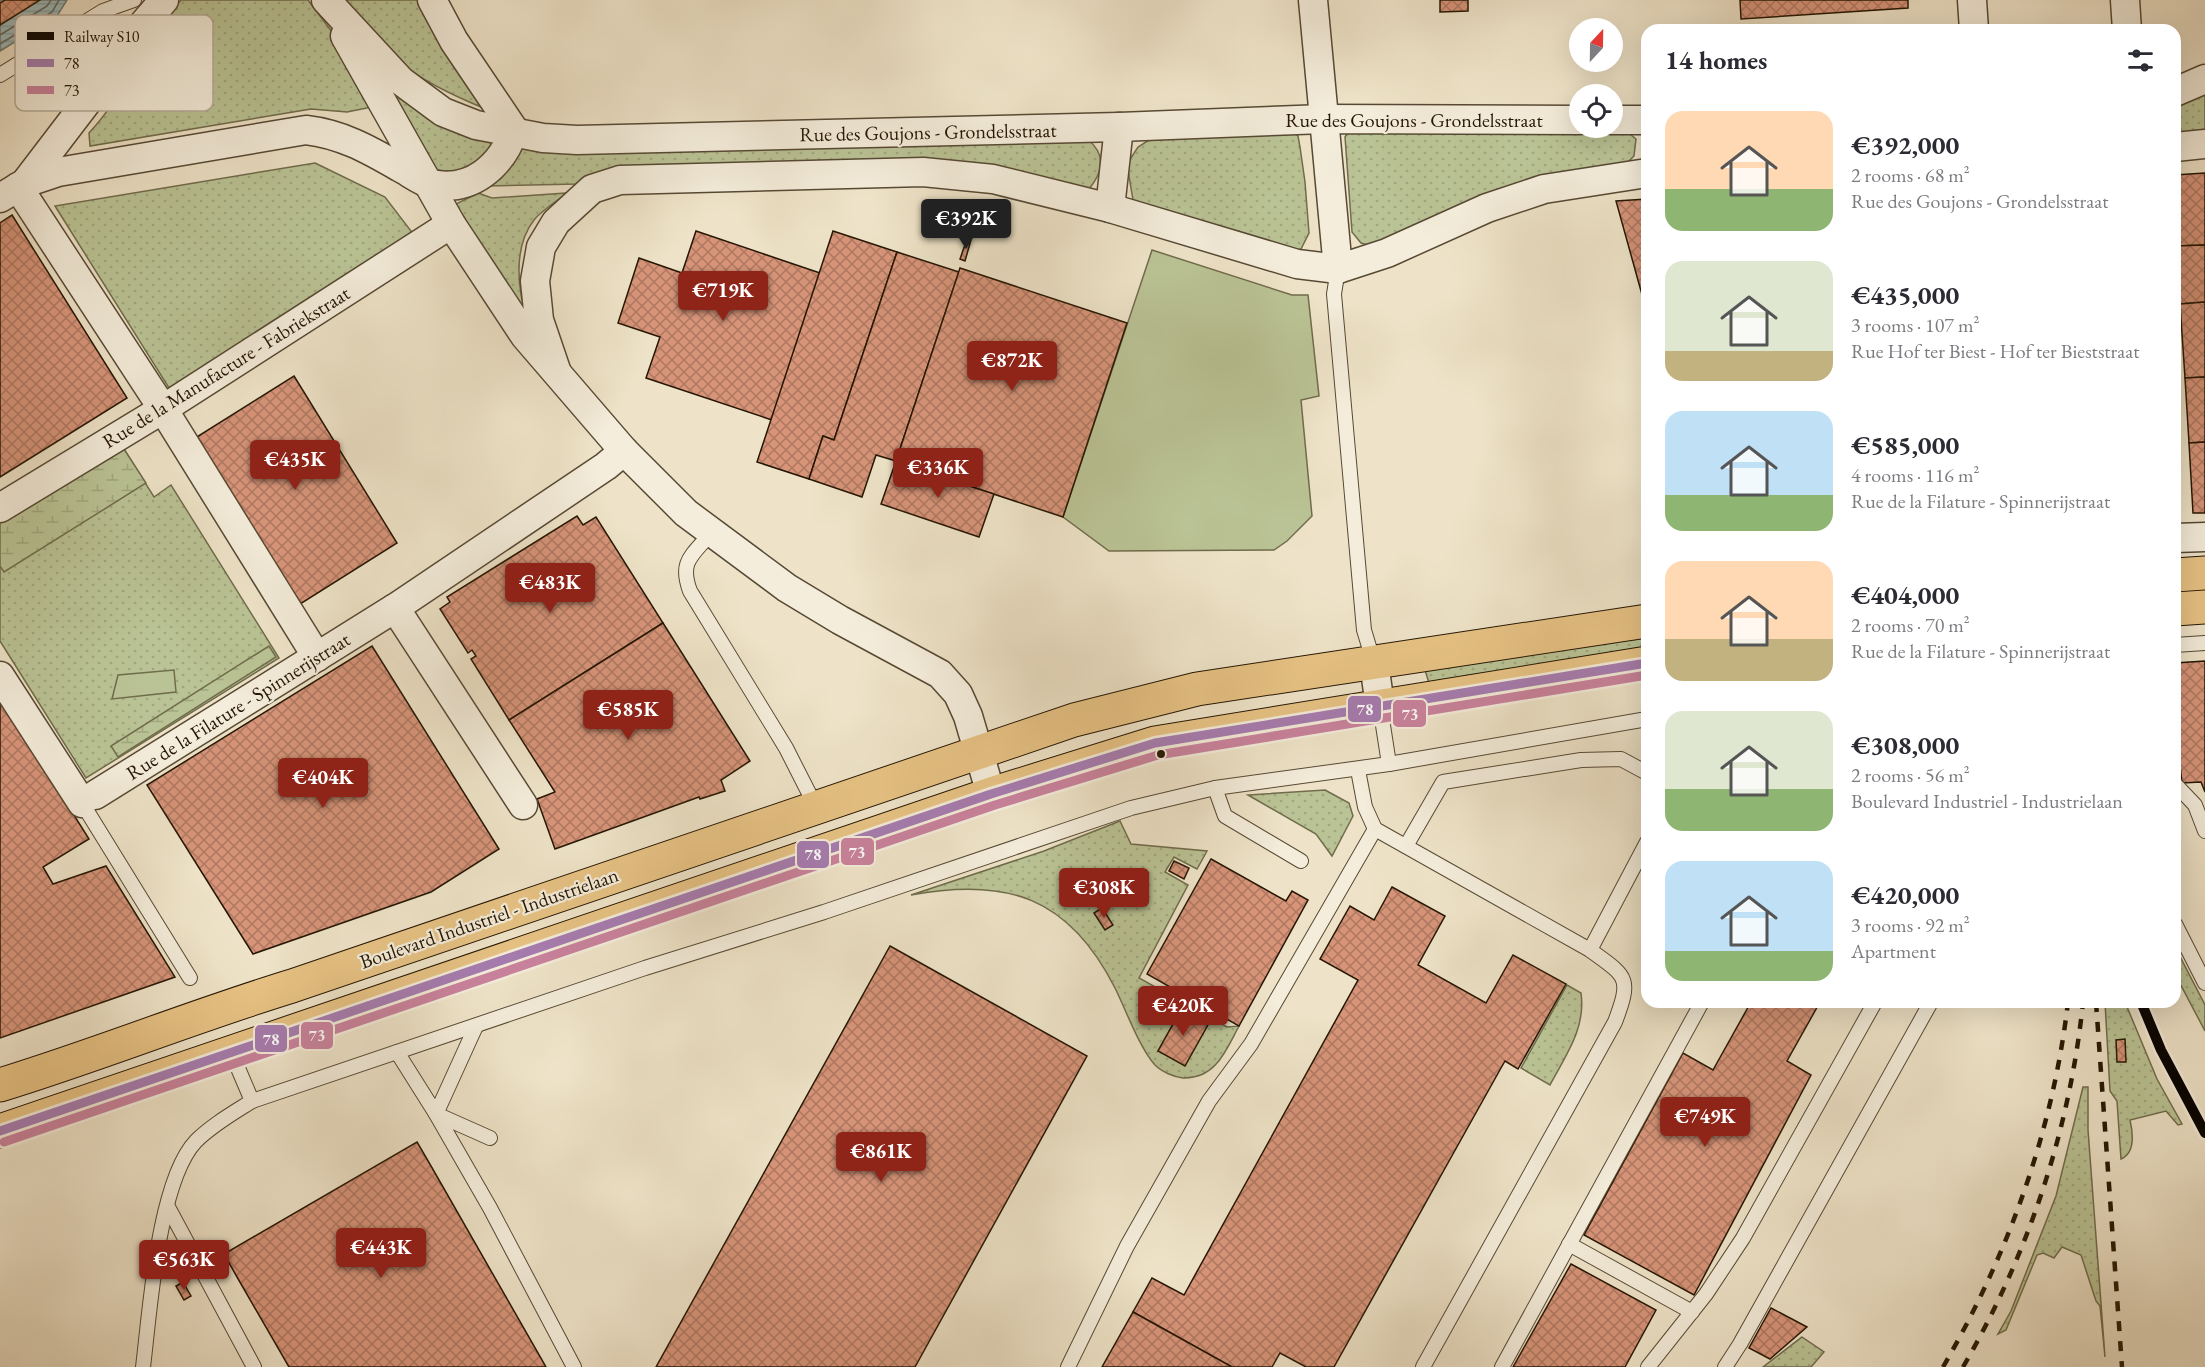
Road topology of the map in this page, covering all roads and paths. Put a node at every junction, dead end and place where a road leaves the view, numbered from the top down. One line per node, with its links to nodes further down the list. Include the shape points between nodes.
1 (134, 0): 8 (lane)
2 (164, 0): 9 (street)
3 (326, 0): 22 (street, Rue des Goujons - Grondelsstraat, via 400,81 443,112 476,125); 26 (street)
4 (432, 0): 22 (street, via 454,41)
5 (1313, 0): 17 (street)
6 (1972, 0): 10 (street)
7 (2126, 0): 11 (street)
8 (97, 15)
9 (151, 15)
10 (1974, 24)
11 (2127, 24)
12 (15, 66): 13 (lane)
13 (0, 75)
14 (2205, 79): 15 (street)
15 (2181, 89)
16 (81, 111): 27 (street)
17 (1324, 119): 18 (street, Rue des Goujons - Grondelsstraat); 21 (street, Rue des Goujons - Grondelsstraat); 30 (street)
18 (1569, 120)
19 (1623, 120): 20 (street)
20 (1641, 120)
21 (1119, 127): 22 (street, Rue des Goujons - Grondelsstraat, via 577,140 543,138); 28 (street)
22 (514, 130): 26 (street, via 502,158 490,170 450,186)
23 (2205, 144): 24 (street)
24 (2181, 146)
25 (1641, 174): 30 (street, Rue des Goujons - Grondelsstraat, via 1544,189 1487,208 1387,253)
26 (429, 183): 27 (street, via 362,146 330,133 306,130 58,172); 29 (street)
27 (14, 189): 32 (street)
28 (1110, 208): 30 (street, Rue des Goujons - Grondelsstraat, via 1296,264); 31 (street, Rue des Goujons - Grondelsstraat, via 993,179 923,172 620,180 592,189 556,222 541,247 535,280 539,320)
29 (451, 224): 31 (street, via 525,336); 32 (street, Rue de la Manufacture - Fabriekstraat)
30 (1338, 268): 47 (lane, via 1334,294 1361,595 1366,643)
31 (556, 370): 33 (street)
32 (163, 409): 34 (street, Rue de la Manufacture - Fabriekstraat); 46 (street)
33 (624, 451): 35 (street); 41 (street, Rue de la Filature - Spinnerijstraat)
34 (0, 508)
35 (711, 533): 52 (street, via 840,621 940,674 958,694); 61 (lane, via 685,563 684,575 690,591 786,748)
36 (2205, 537): 37 (street)
37 (2181, 538)
38 (2205, 573): 39 (main road)
39 (2181, 575)
40 (2205, 607): 42 (main road)
41 (395, 608): 46 (street, Rue de la Filature - Spinnerijstraat); 60 (street)
42 (2181, 609)
43 (1641, 622): 47 (main road, Boulevard Industriel - Industrielaan)
44 (2205, 643): 45 (lane)
45 (2181, 645)
46 (317, 657): 59 (street, Rue de la Filature - Spinnerijstraat)
47 (1374, 663): 50 (street); 52 (main road, Boulevard Industriel - Industrielaan, via 1197,689 1074,720)
48 (1641, 664): 50 (main road)
49 (0, 676): 59 (street)
50 (1380, 706): 53 (lane); 58 (main road, via 1155,743)
51 (1641, 720): 53 (lane)
52 (978, 751): 58 (street); 61 (main road, Boulevard Industriel - Industrielaan)
53 (1389, 764): 54 (lane)
54 (1358, 770): 56 (lane); 62 (lane, via 1365,807)
55 (1641, 770): 64 (lane, via 1621,759 1581,760 1443,782)
56 (1215, 788): 66 (lane, via 1225,816); 74 (lane, via 1131,808)
57 (2181, 790): 63 (lane, via 2195,805)
58 (991, 794): 76 (main road)
59 (88, 799): 69 (lane)
60 (524, 805)
61 (816, 807): 77 (main road, Boulevard Industriel - Industrielaan)
62 (1375, 829): 64 (lane); 88 (lane, via 1251,1044 1209,1101 1127,1246)
63 (2205, 831)
64 (1406, 846): 68 (lane)
65 (1641, 853): 68 (lane)
66 (1301, 861)
67 (2181, 936): 70 (lane)
68 (1590, 950): 89 (lane, via 1618,970 1626,984 1615,1022)
69 (190, 978)
70 (2205, 983)
71 (1699, 1008): 83 (lane)
72 (1872, 1008): 84 (lane, via 1743,1238)
73 (1928, 1008): 92 (lane)
74 (476, 1026): 75 (lane); 79 (lane)
75 (397, 1053): 78 (lane); 79 (lane)
76 (232, 1054): 78 (lane); 80 (main road)
77 (0, 1085)
78 (252, 1101): 82 (lane, via 195,1142 178,1170)
79 (436, 1114): 81 (lane); 87 (lane)
80 (0, 1131)
81 (490, 1138)
82 (168, 1207): 85 (lane, via 154,1277); 86 (lane)
83 (1569, 1244): 84 (lane); 90 (lane)
84 (1692, 1312): 91 (lane)
85 (143, 1367)
86 (254, 1367)
87 (574, 1367)
88 (1068, 1367)
89 (1423, 1367)
90 (1502, 1367)
91 (1648, 1367)
92 (1725, 1367)

